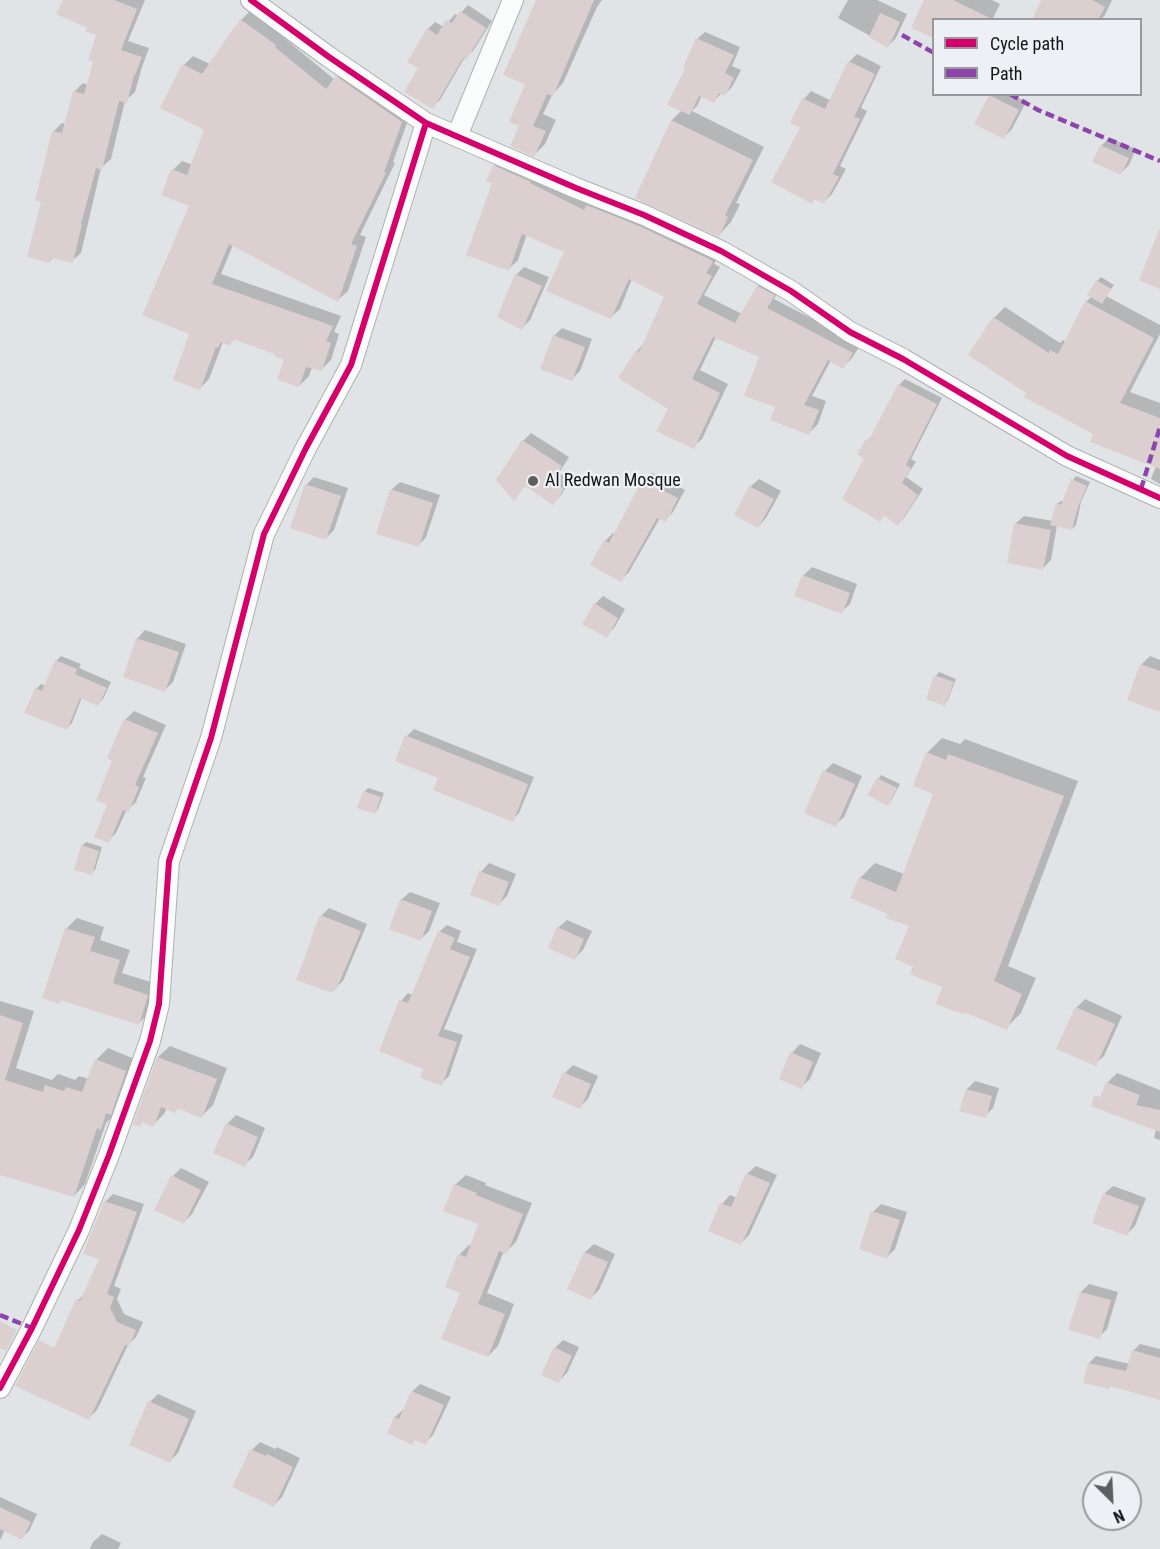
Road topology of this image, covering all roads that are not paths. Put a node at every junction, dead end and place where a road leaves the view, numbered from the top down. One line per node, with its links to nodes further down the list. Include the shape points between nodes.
1 (251, 0): 3 (street)
2 (513, 0): 4 (street)
3 (426, 123): 4 (street); 6 (street, via 351,365 264,534 211,738 169,861 159,1004 150,1041 79,1230)
4 (457, 136): 5 (street, via 722,251 791,291 850,332 1066,456)
5 (1160, 498)
6 (0, 1388)

